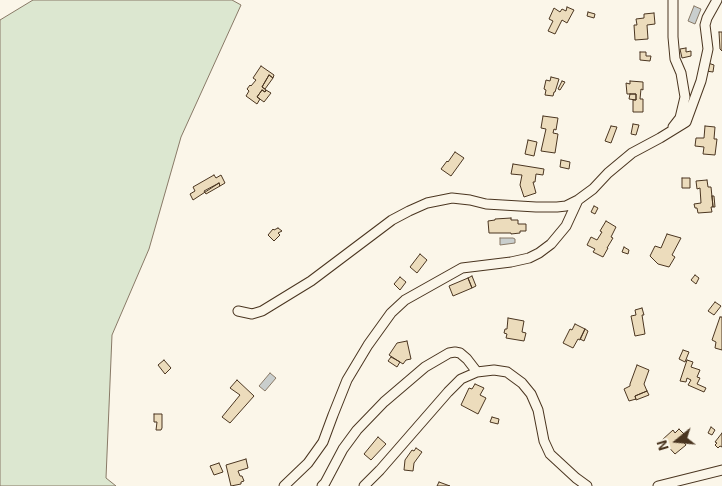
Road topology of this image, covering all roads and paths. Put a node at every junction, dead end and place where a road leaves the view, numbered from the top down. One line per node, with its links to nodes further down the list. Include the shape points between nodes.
1 (673, 0): 3 (street, via 675,59 685,97 680,118)
2 (717, 0): 3 (street, via 705,25 708,49 701,81 686,122)
3 (666, 134): 4 (street, via 632,154)
4 (578, 200): 5 (street, via 557,207 486,204 452,198 427,203 392,220 311,282 262,311 252,314); 8 (street, via 566,226 539,253 511,262 462,268 391,312 347,380 323,442 308,463)
5 (238, 310)
6 (477, 372): 9 (street, via 467,359 456,352 420,371 357,430); 10 (street, via 461,379 448,392); 11 (street, via 507,372 522,383 532,394 550,454)
7 (722, 470): 12 (street)
8 (284, 486)
9 (322, 486)
10 (364, 486)
11 (587, 486)
12 (658, 486)

